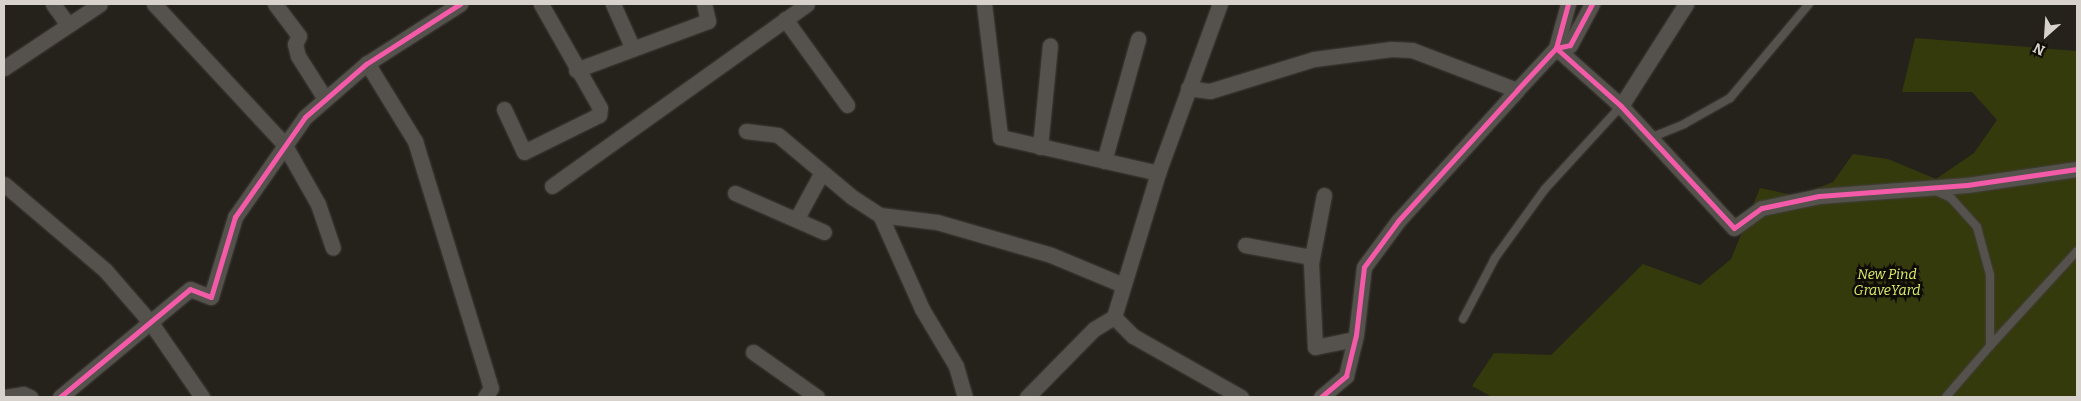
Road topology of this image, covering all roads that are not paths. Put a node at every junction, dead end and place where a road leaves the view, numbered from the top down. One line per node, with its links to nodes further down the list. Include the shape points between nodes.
1 (53, 4): 17 (street)
2 (100, 4): 17 (street)
3 (154, 4): 33 (street)
4 (275, 4): 27 (street, via 299,36 295,44 298,56)
5 (460, 4): 22 (street)
6 (541, 4): 24 (street)
7 (614, 4): 21 (street)
8 (704, 4): 21 (street, via 708,21)
9 (808, 4): 16 (street)
10 (984, 4): 34 (street, via 1000,137)
11 (1220, 4): 25 (street)
12 (1568, 4): 20 (street)
13 (1592, 4): 20 (street, via 1570,45)
14 (1686, 4): 29 (street)
15 (1809, 4): 32 (lane, via 1730,98 1684,124)
16 (785, 19): 28 (street); 40 (street)
17 (68, 25): 23 (street)
18 (1138, 39): 35 (street)
19 (1050, 45): 34 (street)
20 (1556, 48): 26 (street); 29 (street)
21 (633, 49): 24 (street)
22 (367, 63): 27 (street); 62 (street, via 415,141 491,388)
23 (4, 68)
24 (576, 70): 30 (street, via 600,108 593,120 524,152)
25 (1188, 88): 26 (street, via 1210,91 1314,59 1391,48 1412,50); 38 (street)
26 (1517, 90): 55 (street, via 1398,221 1364,267)
27 (324, 97): 33 (street)
28 (847, 105)
29 (1621, 106): 32 (street); 53 (lane, via 1545,189 1496,258)
30 (504, 109)
31 (746, 130): 37 (street, via 778,135)
32 (1650, 138): 41 (street, via 1734,228 1762,208 1819,196)
33 (284, 144): 48 (street, via 318,204); 54 (street, via 235,217 211,297 190,289)
34 (1040, 147): 35 (street)
35 (1104, 161): 38 (street)
36 (2077, 169): 41 (street)
37 (822, 172): 44 (street); 45 (street)
38 (1158, 173): 51 (street)
39 (4, 184): 54 (street, via 104,270)
40 (552, 186)
41 (1928, 188): 56 (lane, via 1951,198 1977,227 1990,275)
42 (735, 193): 45 (street)
43 (1324, 195): 50 (street)
44 (880, 215): 51 (street, via 937,222 1032,249); 64 (street, via 922,309 956,366)
45 (797, 218): 46 (street)
46 (824, 232)
47 (1245, 245): 50 (street)
48 (332, 248)
49 (2077, 252): 56 (lane)
50 (1312, 258): 55 (street, via 1315,346)
51 (1123, 285): 52 (street)
52 (1114, 317): 65 (street, via 1094,330); 66 (street, via 1133,336)
53 (1463, 319)
54 (151, 323): 60 (street); 61 (street)
55 (1355, 339): 67 (street, via 1346,376)
56 (1990, 346): 68 (lane)
57 (753, 352): 63 (street)
58 (5, 397): 59 (street, via 23,394)
59 (30, 397)
60 (60, 397)
61 (202, 397)
62 (485, 397)
63 (816, 397)
64 (965, 397)
65 (1027, 397)
66 (1241, 397)
67 (1321, 397)
68 (1946, 397)

